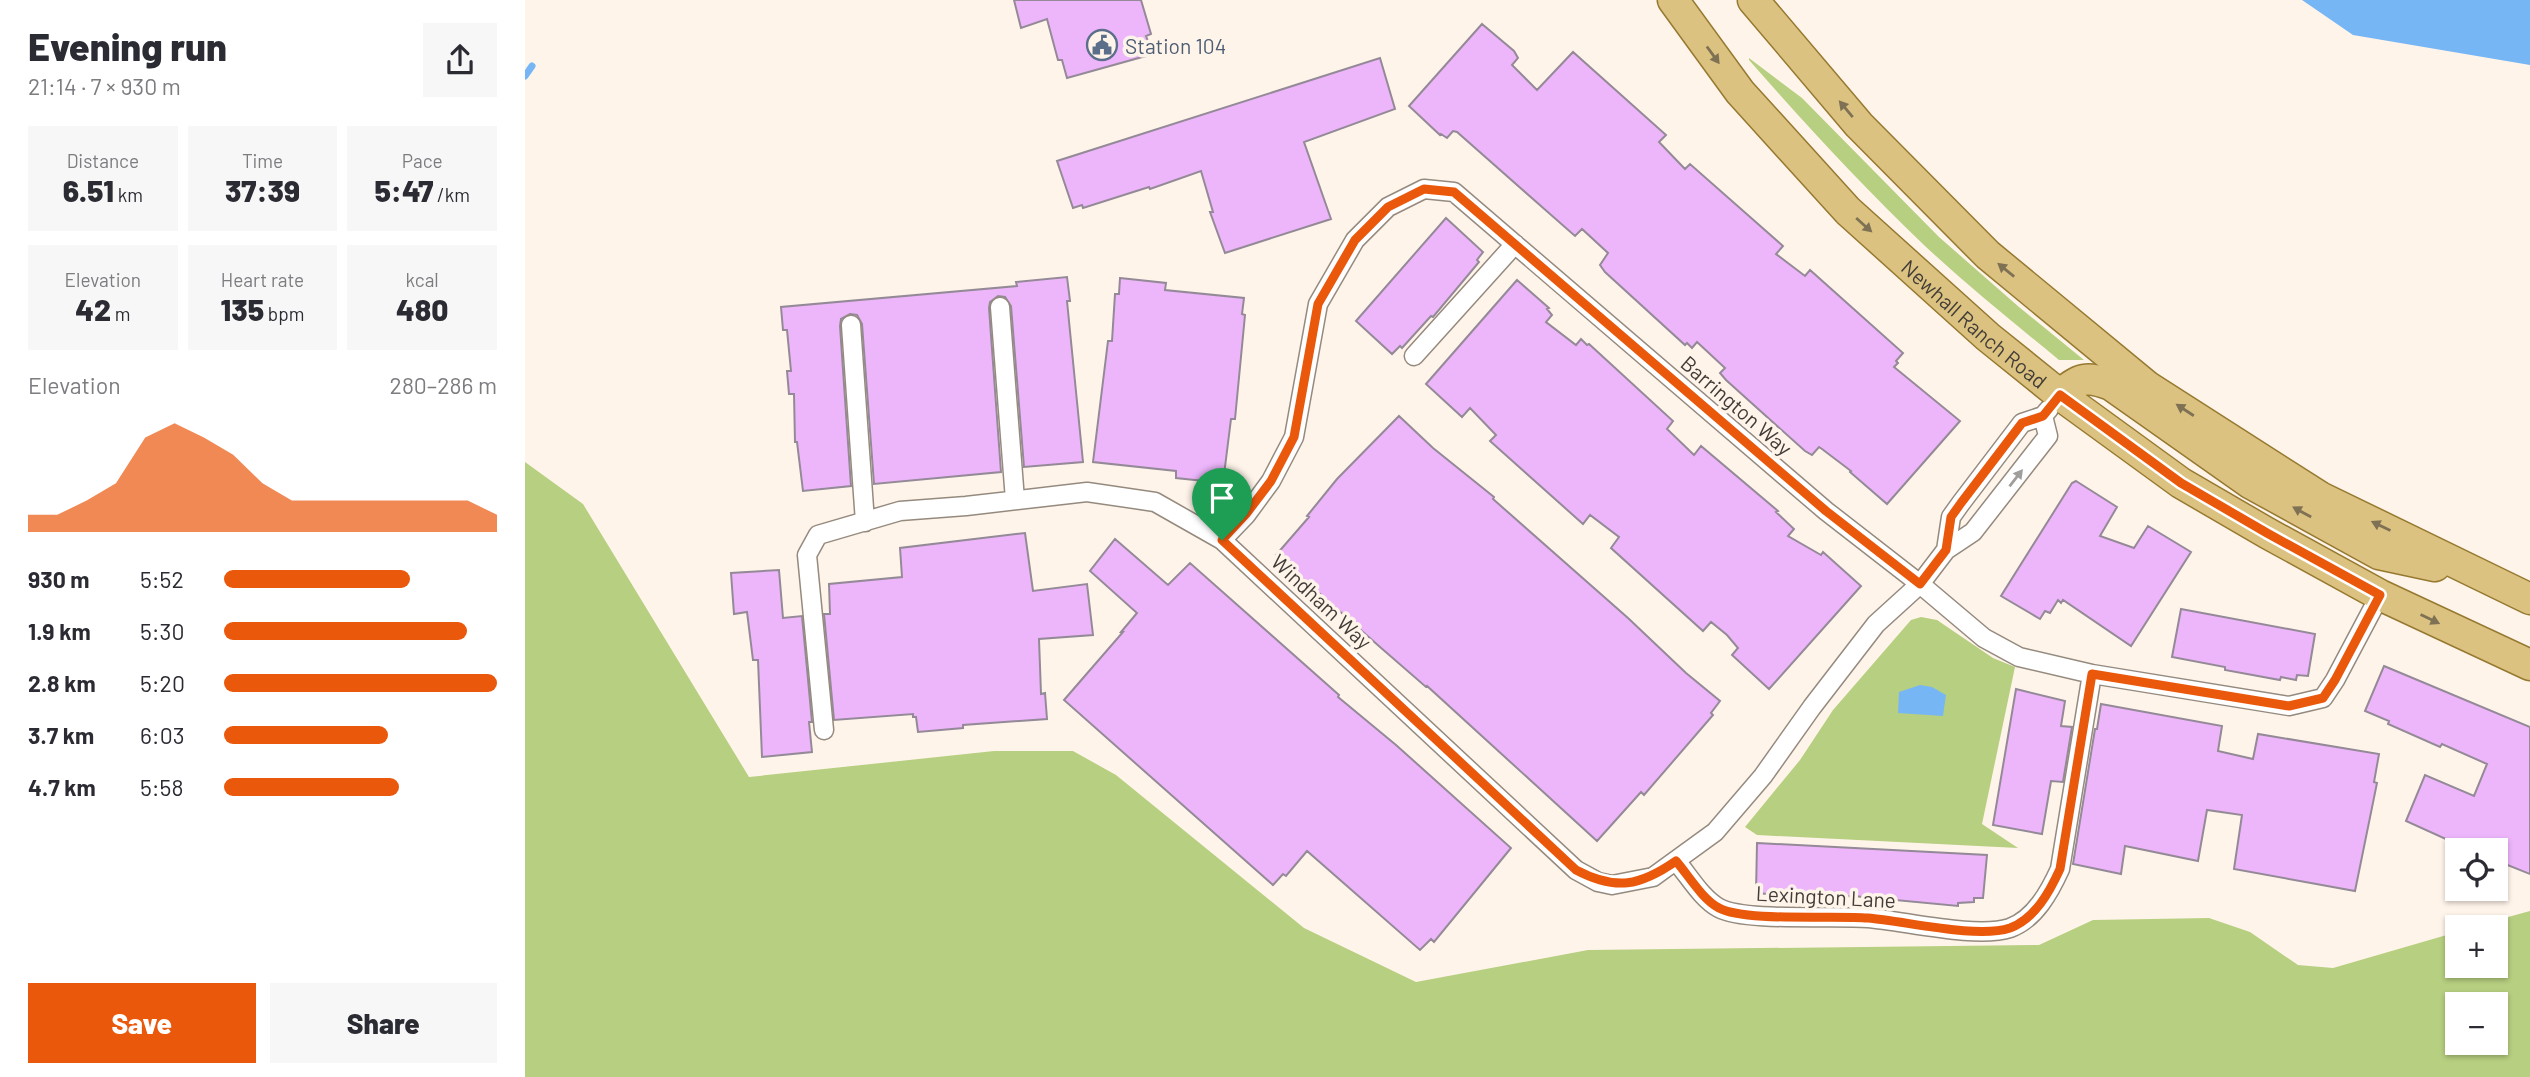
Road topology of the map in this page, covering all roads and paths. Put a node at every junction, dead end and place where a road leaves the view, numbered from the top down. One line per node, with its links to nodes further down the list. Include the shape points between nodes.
1 (1674, 0): 7 (main road, Newhall Ranch Road, one-way to 7, via 1740,92 1848,211 1988,337)
2 (1753, 0): 12 (main road, one-way to 2, via 2320,497 2148,387 1987,255 1859,125)
3 (1515, 244): 6 (street); 10 (street, Barrington Way, via 1454,192 1424,189 1388,207 1355,240 1318,304 1294,437 1271,481); 13 (street, Barrington Way, via 1826,511)
4 (1000, 307): 8 (street)
5 (851, 325): 9 (street)
6 (1414, 356)
7 (2051, 406): 11 (street, one-way to 7, via 1973,532 2048,436); 11 (street, via 2022,423 1951,517); 12 (main road, one-way to 7, via 2379,554 2250,483 2111,385 2092,378 2075,382); 14 (main road, Newhall Ranch Road)
8 (1015, 500): 9 (street, Windham Way, via 900,511); 10 (street, Windham Way, via 1087,492 1155,502)
9 (865, 522): 18 (street, Windham Way, via 818,535 807,555)
10 (1222, 540): 19 (street, Windham Way, via 1576,870 1612,884 1653,877)
11 (1946, 550): 13 (street)
12 (2480, 575): 15 (main road)
13 (1920, 584): 17 (street, Barrington Way, via 1984,638 2019,657); 19 (street, via 1876,624 1763,776 1715,832)
14 (2380, 595): 16 (main road, Newhall Ranch Road, one-way to 16); 17 (street, Barrington Way, via 2323,698 2289,706)
15 (2530, 599)
16 (2530, 665)
17 (2092, 674): 19 (street, Lexington Lane, via 2060,869 2038,908 2013,927 1989,933 1867,918 1743,914 1720,908)
18 (824, 730)
19 (1676, 861)

